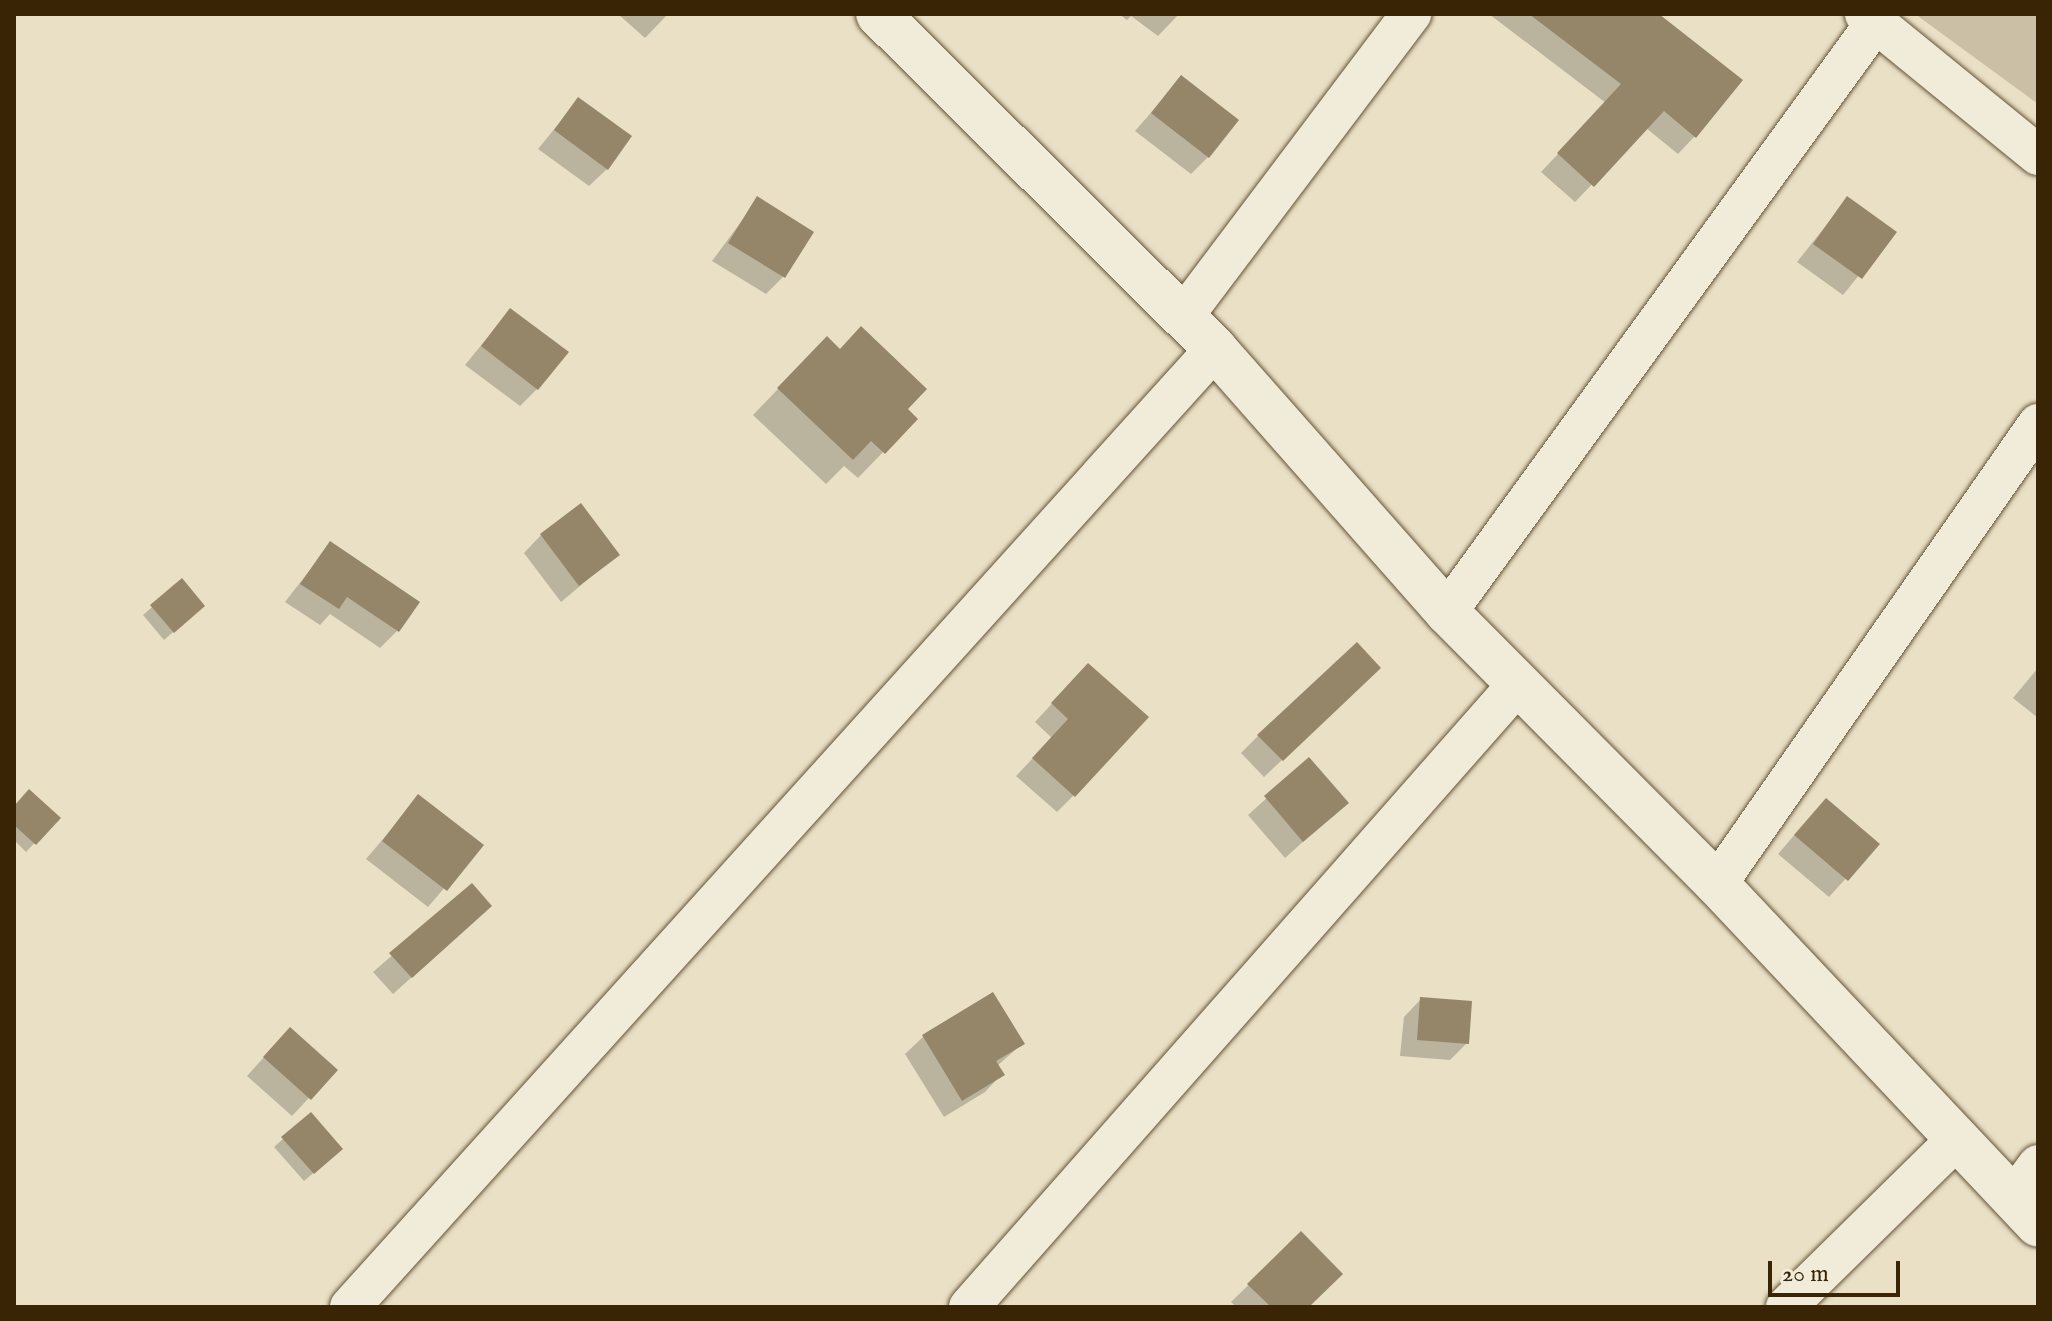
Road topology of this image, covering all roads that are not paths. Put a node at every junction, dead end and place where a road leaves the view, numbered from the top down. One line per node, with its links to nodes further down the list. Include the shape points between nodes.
1 (878, 14): 5 (street)
2 (1411, 14): 5 (street)
3 (1870, 18): 4 (street); 8 (street)
4 (2038, 155)
5 (1182, 318): 6 (street)
6 (1215, 349): 8 (street); 13 (street)
7 (2038, 424): 10 (street)
8 (1447, 612): 9 (street)
9 (1519, 683): 10 (street); 14 (street)
10 (1717, 884): 11 (street)
11 (1956, 1140): 12 (street); 15 (street)
12 (2030, 1196)
13 (350, 1307)
14 (969, 1307)
15 (1786, 1307)

